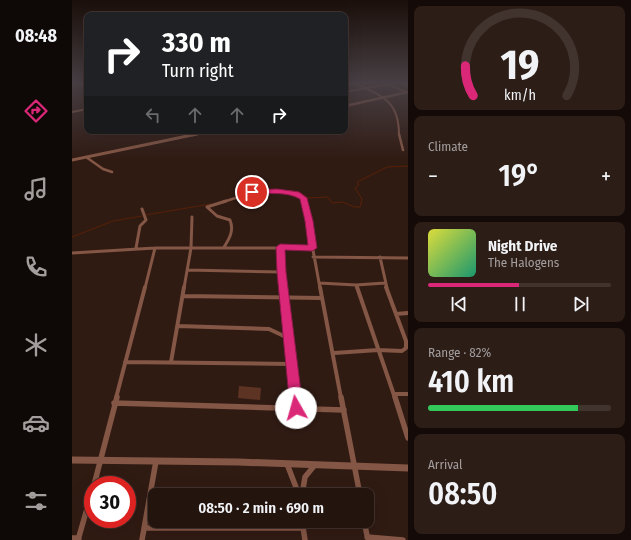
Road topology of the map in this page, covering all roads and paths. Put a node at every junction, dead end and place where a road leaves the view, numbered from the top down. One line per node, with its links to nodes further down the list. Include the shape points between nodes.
1 (393, 108): 5 (street, via 399,123 399,142)
2 (84, 110): 3 (street)
3 (72, 112)
4 (198, 134): 6 (street)
5 (403, 150)
6 (86, 157): 7 (street); 8 (street)
7 (72, 160)
8 (112, 172)
9 (142, 209): 12 (street, via 146,220 140,226)
10 (192, 217): 14 (street)
11 (280, 247): 15 (street); 16 (street); 22 (street)
12 (136, 248): 13 (street); 17 (street)
13 (155, 248): 14 (street); 36 (street)
14 (191, 248): 15 (street); 21 (street)
15 (224, 248): 16 (street, via 232,235 230,220 220,219 207,207 253,192 277,192 294,193 303,198)
16 (312, 248): 18 (street)
17 (72, 253)
18 (313, 257): 19 (street); 23 (street)
19 (380, 257): 20 (street); 24 (street)
20 (408, 258)
21 (187, 270): 22 (street); 26 (street)
22 (281, 272): 27 (street)
23 (319, 283): 25 (street); 28 (street)
24 (386, 283): 25 (street); 30 (street)
25 (356, 285): 34 (street)
26 (183, 296): 27 (street); 31 (street)
27 (284, 297): 28 (street); 32 (street)
28 (322, 298): 35 (street)
29 (408, 313): 30 (street)
30 (396, 314): 33 (street)
31 (178, 326): 32 (street, via 269,329); 37 (street)
32 (288, 338): 38 (street)
33 (407, 341): 34 (street, via 406,348 402,351)
34 (378, 350): 35 (street); 39 (street)
35 (334, 353): 43 (street)
36 (125, 362): 37 (street); 41 (street)
37 (171, 362): 38 (street)
38 (292, 364): 42 (street)
39 (394, 394): 40 (street); 44 (street)
40 (408, 394)
41 (114, 403): 42 (street); 45 (street)
42 (296, 408): 43 (street)
43 (344, 410): 50 (street)
44 (408, 438)
45 (101, 459): 46 (street); 47 (street); 52 (street)
46 (72, 460)
47 (156, 461): 48 (street); 57 (street)
48 (286, 464): 49 (street); 53 (street)
49 (315, 465): 50 (street); 54 (street, via 305,477)
50 (355, 466): 51 (street); 55 (street)
51 (408, 468)
52 (96, 476)
53 (296, 488)
54 (303, 488)
55 (359, 488)
56 (84, 514): 62 (street)
57 (144, 528): 58 (street); 63 (street)
58 (148, 528)
59 (303, 528): 64 (street)
60 (365, 528): 61 (street)
61 (367, 538): 65 (street)
62 (76, 539)
63 (142, 540)
64 (304, 540)
65 (403, 540)

